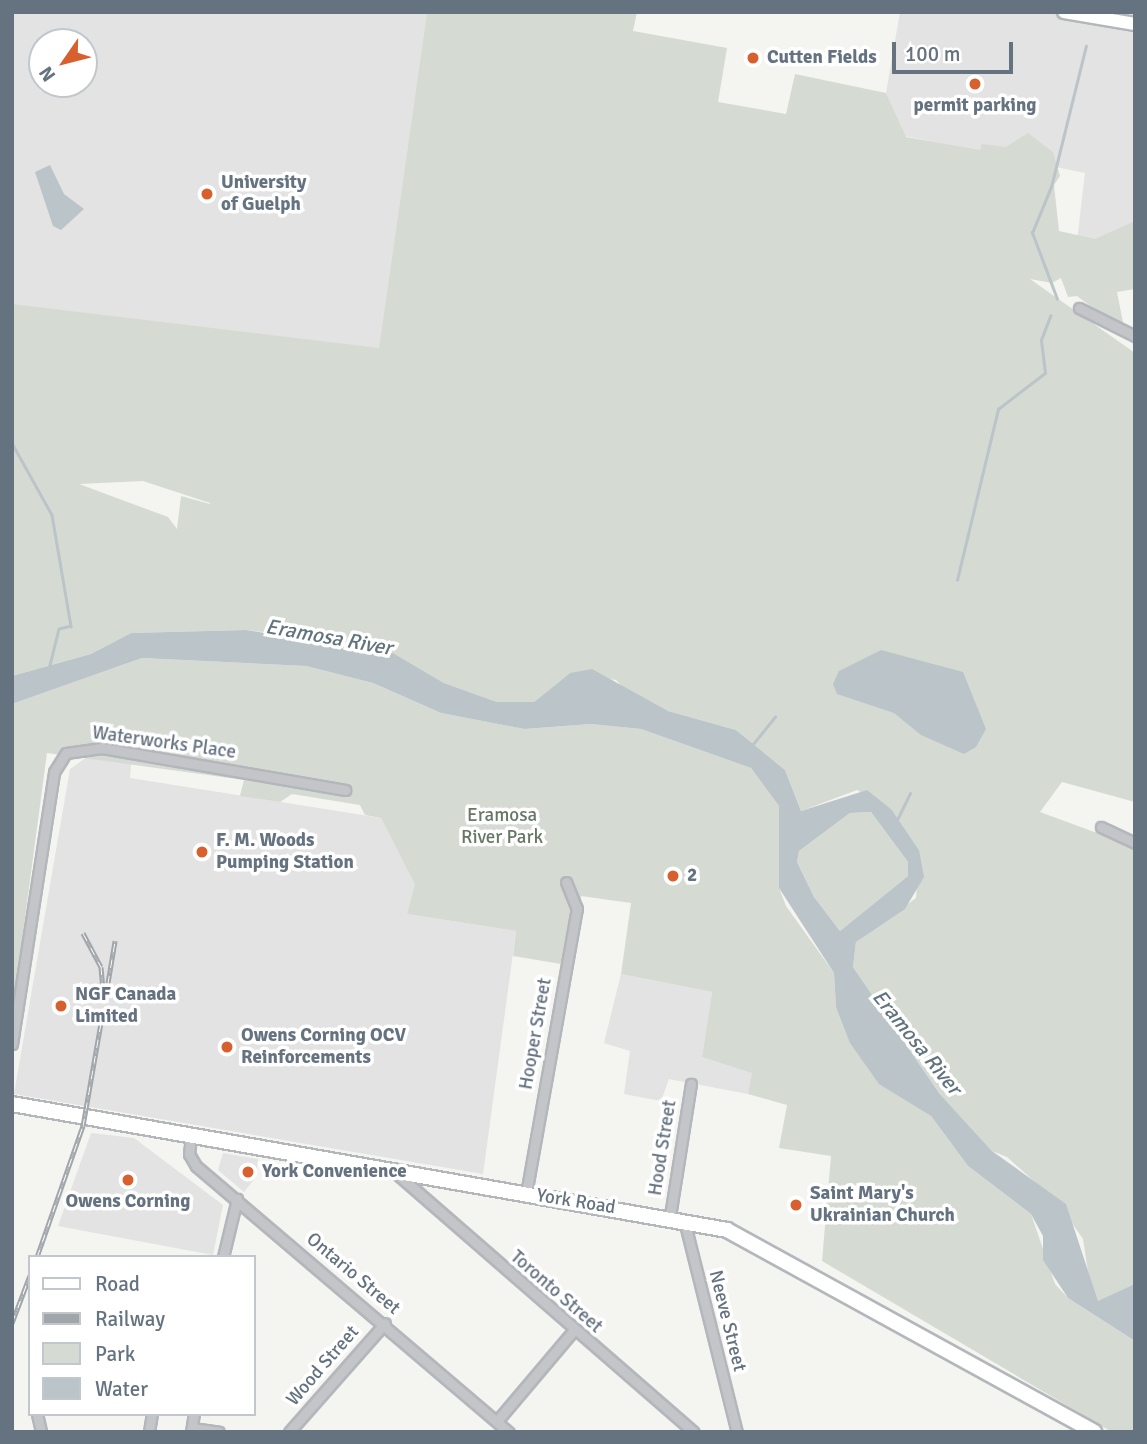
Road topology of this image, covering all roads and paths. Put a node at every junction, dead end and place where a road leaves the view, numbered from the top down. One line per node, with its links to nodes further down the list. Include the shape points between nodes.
1 (1064, 12): 2 (main road)
2 (1092, 15): 3 (main road)
3 (1135, 24)
4 (1079, 308): 5 (street)
5 (1135, 336)
6 (345, 790): 10 (street, Waterworks Place, via 102,748 66,752 54,772)
7 (1101, 827): 8 (street)
8 (1135, 843)
9 (566, 882): 15 (street, Hooper Street, via 577,909)
10 (12, 1044)
11 (691, 1084): 17 (street, Hood Street)
12 (12, 1104): 13 (main road, York Road)
13 (191, 1137): 14 (main road, York Road); 16 (street, Ontario Street, via 192,1162)
14 (397, 1174): 15 (main road, York Road); 20 (street, Toronto Street)
15 (526, 1194): 17 (main road, York Road)
16 (237, 1199): 18 (street); 19 (street, Ontario Street)
17 (677, 1218): 27 (street, Neeve Street); 28 (main road, York Road, via 767,1250)
18 (223, 1255)
19 (384, 1323): 21 (street, Ontario Street); 24 (street, Wood Street)
20 (573, 1331): 21 (street); 26 (street, Toronto Street)
21 (497, 1421): 25 (street, Ontario Street)
22 (191, 1430): 23 (street)
23 (219, 1432)
24 (289, 1432)
25 (509, 1432)
26 (694, 1432)
27 (737, 1432)
28 (1094, 1432)

